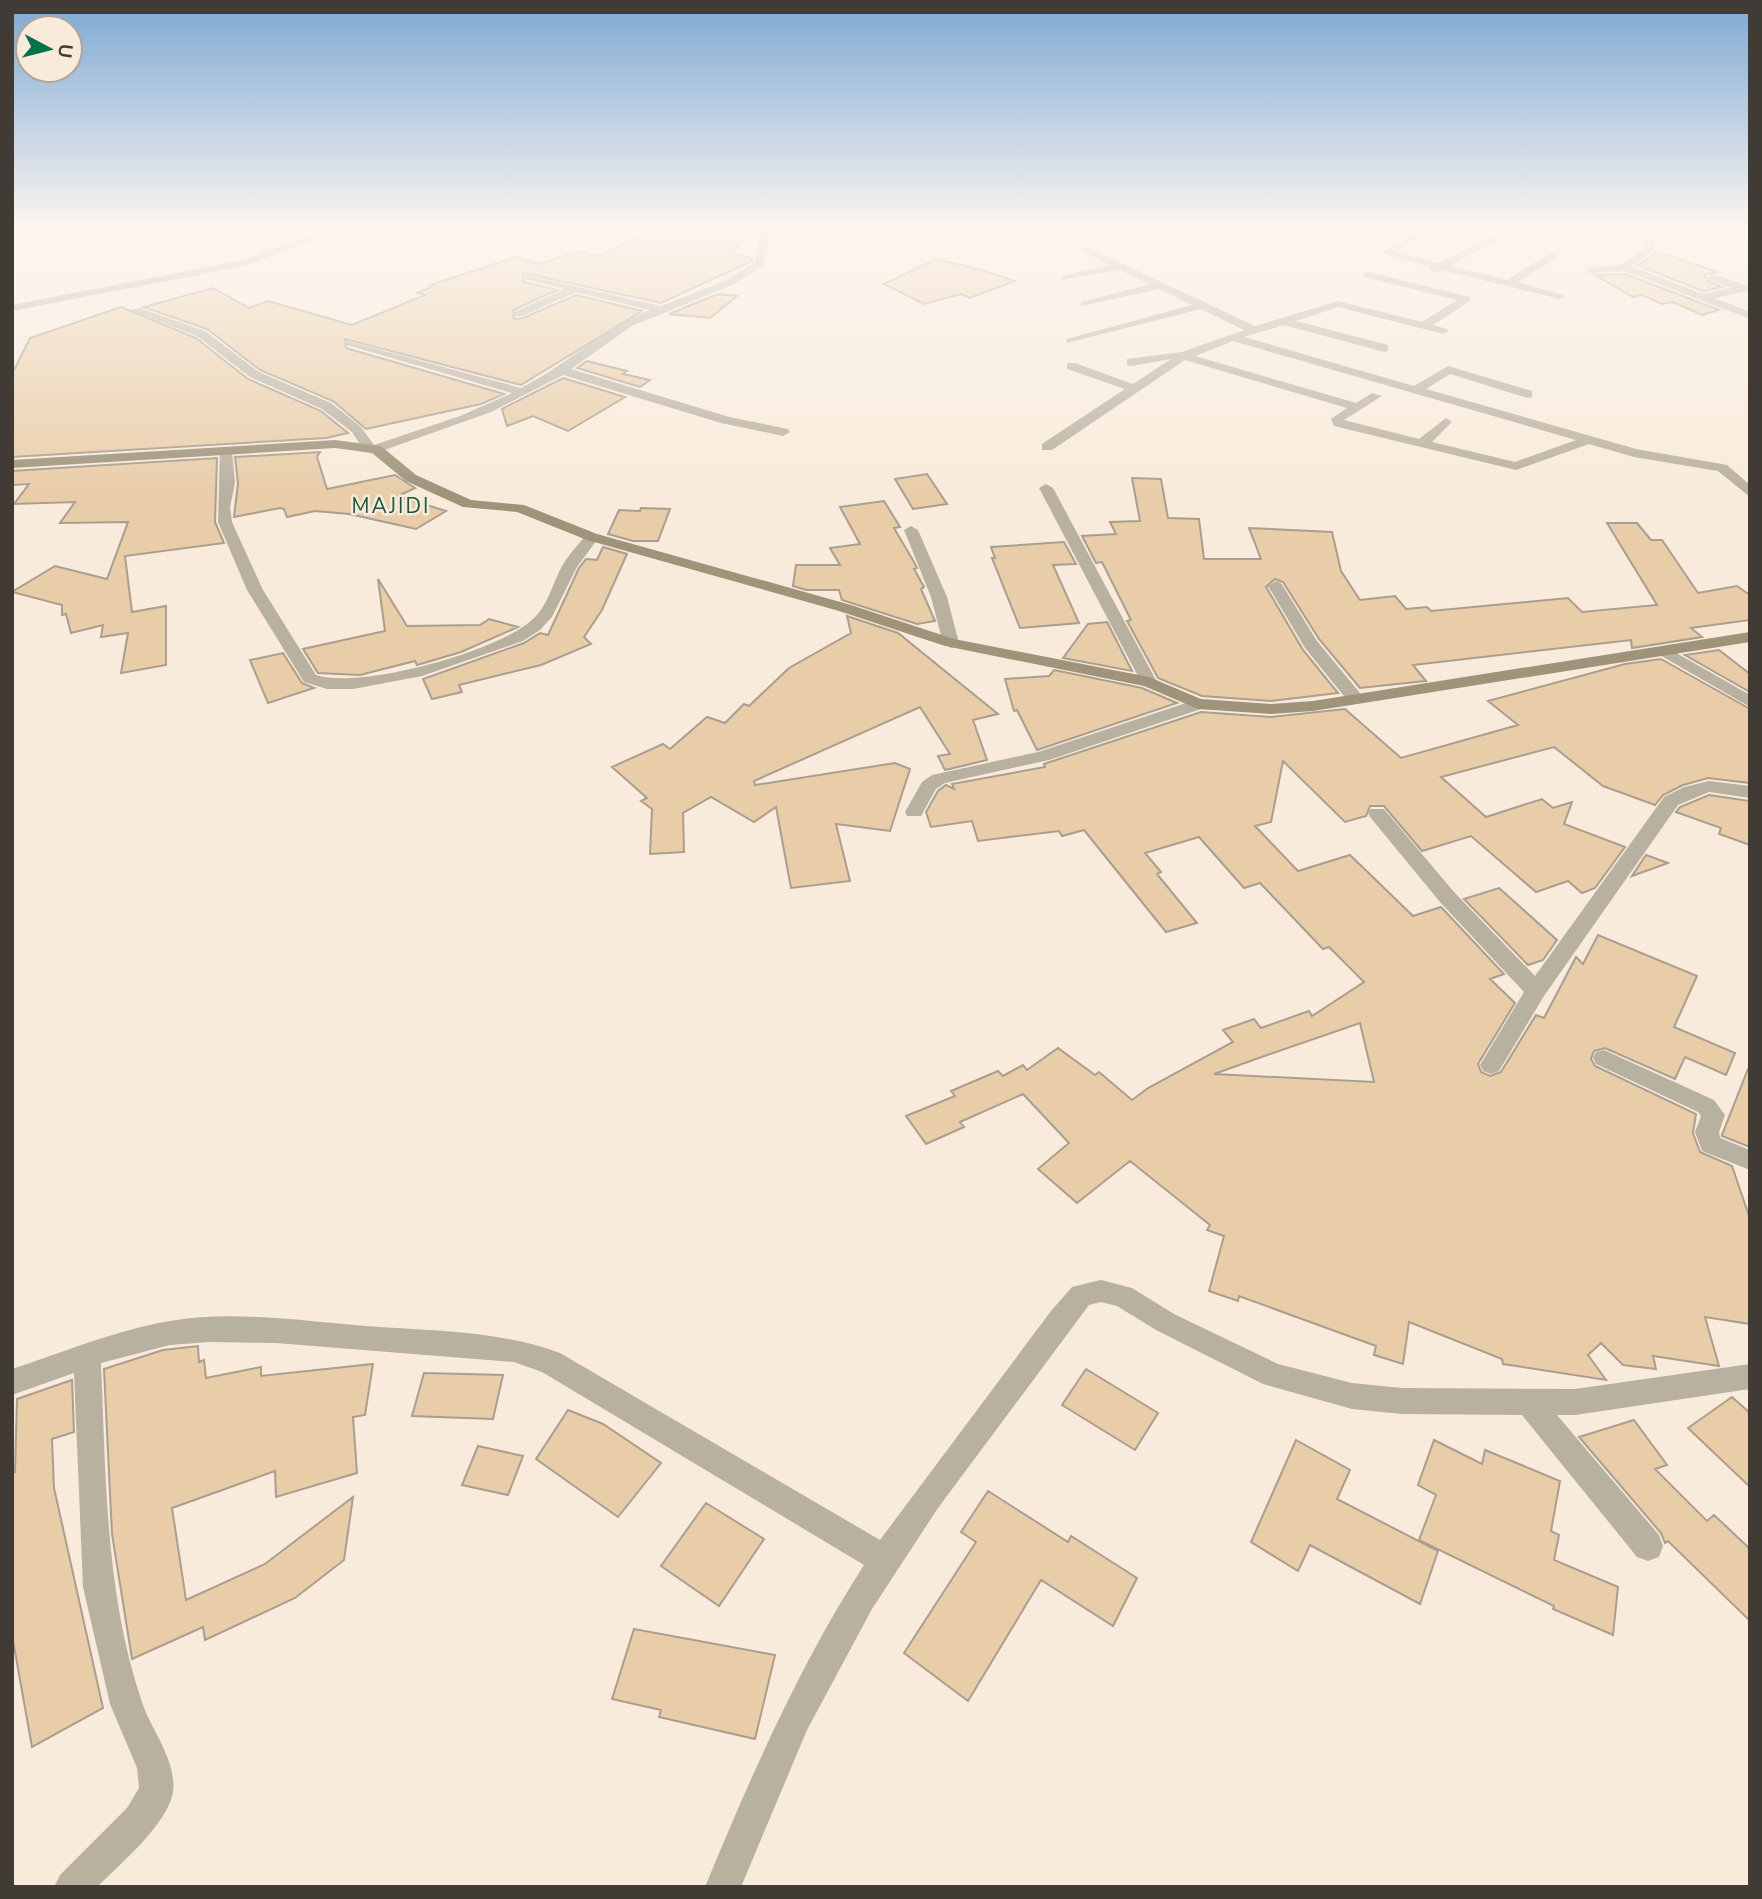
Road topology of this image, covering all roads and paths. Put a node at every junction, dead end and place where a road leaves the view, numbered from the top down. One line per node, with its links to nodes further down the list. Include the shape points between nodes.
1 (155, 317): 30 (street, via 218,344 238,366 308,396 348,422)
2 (645, 317): 19 (street, via 612,332)
3 (1160, 317): 13 (street)
4 (1227, 317): 10 (street)
5 (1298, 317): 8 (street)
6 (1389, 317): 9 (street)
7 (1441, 317): 9 (street)
8 (1283, 321): 10 (street); 15 (street)
9 (1424, 326): 11 (street)
10 (1254, 330): 12 (street)
11 (1443, 331)
12 (1232, 337): 16 (street); 21 (street)
13 (1071, 341)
14 (351, 343): 22 (street)
15 (1384, 348)
16 (1183, 356): 17 (street); 20 (street); 25 (street)
17 (1130, 362)
18 (1071, 366): 20 (street)
19 (561, 370): 22 (street); 27 (street, via 726,420)
20 (1137, 389): 31 (street)
21 (1416, 390): 23 (street, via 1448,370); 28 (street)
22 (522, 393): 30 (street, via 453,423)
23 (1528, 394)
24 (1376, 396): 25 (street)
25 (1357, 407): 29 (street, via 1337,419 1339,423)
26 (1446, 422): 29 (street)
27 (783, 432)
28 (1590, 440): 29 (street, via 1516,466); 35 (street, via 1634,453 1722,468)
29 (1421, 444)
30 (372, 447): 32 (street, via 335,444); 37 (street, via 411,478 468,504 519,508)
31 (1047, 447)
32 (225, 451): 33 (street); 37 (street, via 225,522 255,590 318,684 355,685 429,669 514,639 550,612 570,567)
33 (12, 464)
34 (1046, 488): 42 (street)
35 (1750, 493)
36 (911, 530): 40 (street, via 939,597)
37 (592, 537): 40 (street, via 845,607)
38 (1276, 586): 43 (street, via 1291,617)
39 (1750, 637): 41 (street)
40 (951, 643): 42 (street)
41 (1664, 651): 43 (street); 44 (street)
42 (1149, 682): 45 (street)
43 (1354, 697): 45 (street, via 1271,709)
44 (1750, 702)
45 (1198, 704): 47 (street, via 1043,755 939,779 929,786)
46 (1750, 792): 49 (street, via 1705,784 1671,801)
47 (915, 812)
48 (1377, 813): 49 (street, via 1447,897)
49 (1536, 991): 51 (street)
50 (1604, 1058): 52 (street, via 1706,1106 1713,1115 1707,1132 1710,1143)
51 (1490, 1065)
52 (1750, 1160)
53 (87, 1357): 55 (street); 58 (street, via 170,1333 210,1330 276,1331 534,1354); 59 (street, via 98,1587 126,1704 154,1767 156,1792 139,1820)
54 (1750, 1376): 56 (street, via 1575,1402)
55 (12, 1382)
56 (1529, 1402): 57 (street); 58 (street, via 1402,1401 1326,1390 1273,1375 1165,1322 1124,1296 1101,1291 1081,1295)
57 (1647, 1546)
58 (885, 1560): 60 (street, via 819,1674 758,1798)
59 (72, 1887)
60 (723, 1887)

